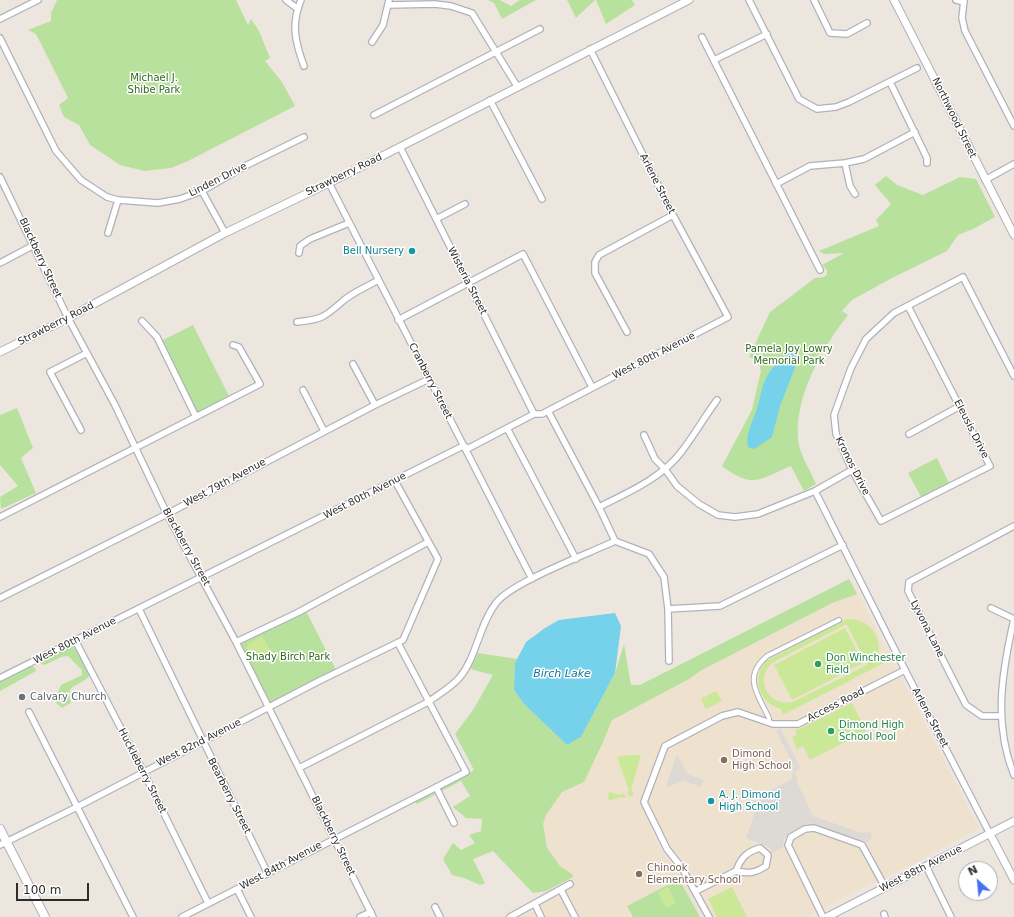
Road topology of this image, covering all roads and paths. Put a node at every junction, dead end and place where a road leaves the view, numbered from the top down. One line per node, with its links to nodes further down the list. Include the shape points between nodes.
1 (38, 0): 13 (street)
2 (286, 0): 12 (street)
3 (301, 0): 12 (street)
4 (689, 0): 20 (street, Strawberry Road)
5 (750, 0): 16 (street)
6 (814, 0): 14 (street, via 830,34 847,34)
7 (894, 0): 37 (street, Northwood Street)
8 (956, 0): 9 (street)
9 (964, 1): 29 (street, via 962,18 965,31)
10 (389, 3): 11 (street); 19 (street, via 383,25)
11 (452, 3): 21 (street, via 472,13)
12 (298, 9): 23 (street, via 294,35)
13 (0, 19)
14 (867, 23)
15 (540, 29): 21 (street)
16 (767, 34): 22 (street); 25 (street, via 799,99 817,109 836,107)
17 (702, 37): 22 (street)
18 (0, 38): 43 (street, Linden Drive, via 56,151 81,180 107,197)
19 (372, 42)
20 (590, 49): 26 (street, Strawberry Road); 45 (street, Arlene Street)
21 (496, 52): 26 (street); 28 (street)
22 (714, 60): 39 (street)
23 (304, 66)
24 (917, 68): 25 (street)
25 (890, 82): 30 (street)
26 (517, 86): 27 (street, Strawberry Road)
27 (490, 100): 32 (street, Strawberry Road); 42 (street)
28 (374, 115)
29 (1014, 126)
30 (915, 132): 33 (street, via 864,159); 34 (street, via 927,158)
31 (304, 138): 40 (street, Linden Drive, via 245,166)
32 (400, 147): 38 (street, Strawberry Road); 46 (street, Wisteria Street)
33 (846, 163): 39 (street, via 810,166); 41 (street, via 850,186)
34 (926, 163)
35 (1014, 164): 37 (street)
36 (0, 178): 51 (street, Blackberry Street)
37 (985, 180): 50 (street, Northwood Street)
38 (329, 183): 47 (street, Cranberry Street); 49 (street, Strawberry Road)
39 (776, 184): 54 (street)
40 (202, 191): 43 (street, Linden Drive, via 158,203); 49 (street)
41 (855, 194)
42 (542, 198)
43 (118, 200): 48 (street)
44 (465, 204): 46 (street)
45 (673, 215): 58 (street, Arlene Street); 63 (street, via 599,255 595,262 595,272)
46 (436, 219): 56 (street, Wisteria Street)
47 (349, 223): 52 (street, via 310,239 300,246); 55 (street, Cranberry Street)
48 (108, 233)
49 (226, 233): 59 (street, Strawberry Road)
50 (1014, 235)
51 (34, 245): 53 (street); 59 (street, Blackberry Street)
52 (299, 254)
53 (0, 263)
54 (820, 270)
55 (378, 280): 60 (street, Cranberry Street); 62 (street, via 344,300 332,312 314,321)
56 (468, 284): 60 (street); 70 (street, via 523,254); 76 (street, Wisteria Street)
57 (908, 306): 68 (street, Kronos Drive, via 963,277); 74 (street, Eleusis Drive); 86 (street, Kronos Drive, via 894,313 866,339 851,368 834,415 836,434)
58 (728, 317): 70 (street, West 80th Avenue)
59 (68, 318): 65 (street, Strawberry Road); 66 (street, Blackberry Street)
60 (398, 320): 69 (street, Cranberry Street)
61 (142, 322): 77 (street, via 157,337)
62 (297, 322)
63 (627, 332)
64 (233, 345): 77 (street, via 239,346 260,384)
65 (0, 352)
66 (87, 354): 79 (street, via 50,372); 84 (street, Blackberry Street)
67 (353, 364): 73 (street)
68 (1014, 376)
69 (429, 379): 73 (street, West 79th Avenue); 83 (street, Cranberry Street)
70 (592, 387): 75 (street, West 80th Avenue)
71 (303, 390): 80 (street)
72 (716, 400): 85 (street, via 682,451)
73 (375, 405): 80 (street, West 79th Avenue)
74 (960, 406): 81 (street); 92 (street, Eleusis Drive, via 990,466)
75 (548, 411): 76 (street, West 80th Avenue); 89 (street)
76 (534, 414): 78 (street, West 80th Avenue)
77 (196, 416): 84 (street)
78 (507, 428): 83 (street, West 80th Avenue, via 469,448); 97 (street)
79 (81, 430)
80 (324, 431): 90 (street, West 79th Avenue)
81 (909, 434)
82 (644, 435): 85 (street, via 655,459)
83 (463, 446): 87 (street, West 80th Avenue); 99 (street, Cranberry Street)
84 (135, 448): 90 (street, Blackberry Street); 91 (street)
85 (665, 469): 88 (street, via 678,486 699,504 718,515 735,517 758,514); 89 (street, via 635,489)
86 (852, 470): 88 (street); 92 (street, Kronos Drive)
87 (395, 481): 95 (street); 98 (street, West 80th Avenue)
88 (815, 491): 96 (street, Arlene Street)
89 (599, 507): 94 (street)
90 (167, 514): 98 (street, Blackberry Street); 100 (street, West 79th Avenue)
91 (0, 516)
92 (881, 521)
93 (1014, 526): 115 (street, Lyvona Lane, via 909,582 908,591 966,705 982,716)
94 (615, 541): 97 (street); 103 (street, via 648,554 664,578)
95 (428, 542): 107 (street, via 297,613); 108 (street, via 438,559 409,628 403,640)
96 (842, 545): 103 (street, via 720,606); 110 (street, Arlene Street)
97 (576, 560): 99 (street)
98 (202, 577): 102 (street, West 80th Avenue); 107 (street, Blackberry Street)
99 (532, 579): 112 (street, via 506,593 496,603 466,668 459,678)
100 (0, 598)
101 (991, 608): 104 (street)
102 (139, 609): 106 (street, West 80th Avenue); 117 (street, Bearberry Street)
103 (668, 609): 109 (street)
104 (1014, 619): 115 (street, via 1004,662)
105 (839, 620): 116 (street, via 767,656 759,663 753,684)
106 (75, 640): 111 (street, West 80th Avenue); 119 (street, Huckleberry Street)
107 (236, 642): 113 (street, Blackberry Street)
108 (398, 643): 112 (street); 113 (street, West 82nd Avenue)
109 (669, 661)
110 (905, 670): 116 (street, Access Road, via 798,724); 126 (street, Arlene Street)
111 (0, 678)
112 (428, 702): 118 (street); 121 (street, West 84th Avenue, via 466,772)
113 (268, 707): 117 (street, West 82nd Avenue); 118 (street, Blackberry Street)
114 (29, 712): 122 (street)
115 (1000, 716): 120 (street)
116 (769, 722): 137 (street, Access Road, via 738,712 722,716 665,746 644,802 667,849)
117 (202, 742): 119 (street, West 82nd Avenue); 131 (street, Bearberry Street)
118 (299, 768): 127 (street, Blackberry Street)
119 (143, 771): 122 (street, West 82nd Avenue); 138 (street, Huckleberry Street)
120 (1014, 775)
121 (436, 787): 124 (street); 127 (street, West 84th Avenue)
122 (77, 807): 128 (street, West 82nd Avenue); 143 (street)
123 (1014, 821): 126 (street, West 88th Avenue)
124 (454, 823)
125 (0, 829): 128 (main road)
126 (990, 834): 129 (street, West 88th Avenue); 132 (street, Arlene Street)
127 (334, 839): 131 (street, West 84th Avenue); 141 (street, Blackberry Street)
128 (3, 843): 142 (main road)
129 (926, 866): 134 (street, West 88th Avenue); 154 (street)
130 (736, 871): 130 (street, via 741,859 749,851 760,848 768,855 766,866 756,872 748,874); 137 (street)
131 (268, 874): 135 (street, West 84th Avenue)
132 (1014, 880)
133 (570, 884): 136 (street)
134 (885, 887): 152 (street, via 862,845 814,828 805,829 790,837 788,845); 153 (street, West 88th Avenue)
135 (237, 889): 138 (street, West 84th Avenue); 145 (street)
136 (561, 890): 139 (street); 150 (street)
137 (696, 891): 151 (street)
138 (208, 903): 144 (street, West 84th Avenue)
139 (535, 904): 148 (street); 149 (street)
140 (435, 907): 147 (street)
141 (372, 914): 146 (street)
142 (45, 917)
143 (134, 917)
144 (182, 917)
145 (251, 917)
146 (360, 917)
147 (440, 917)
148 (510, 917)
149 (541, 917)
150 (575, 917)
151 (709, 917)
152 (823, 917)
153 (827, 917)
154 (951, 917)

